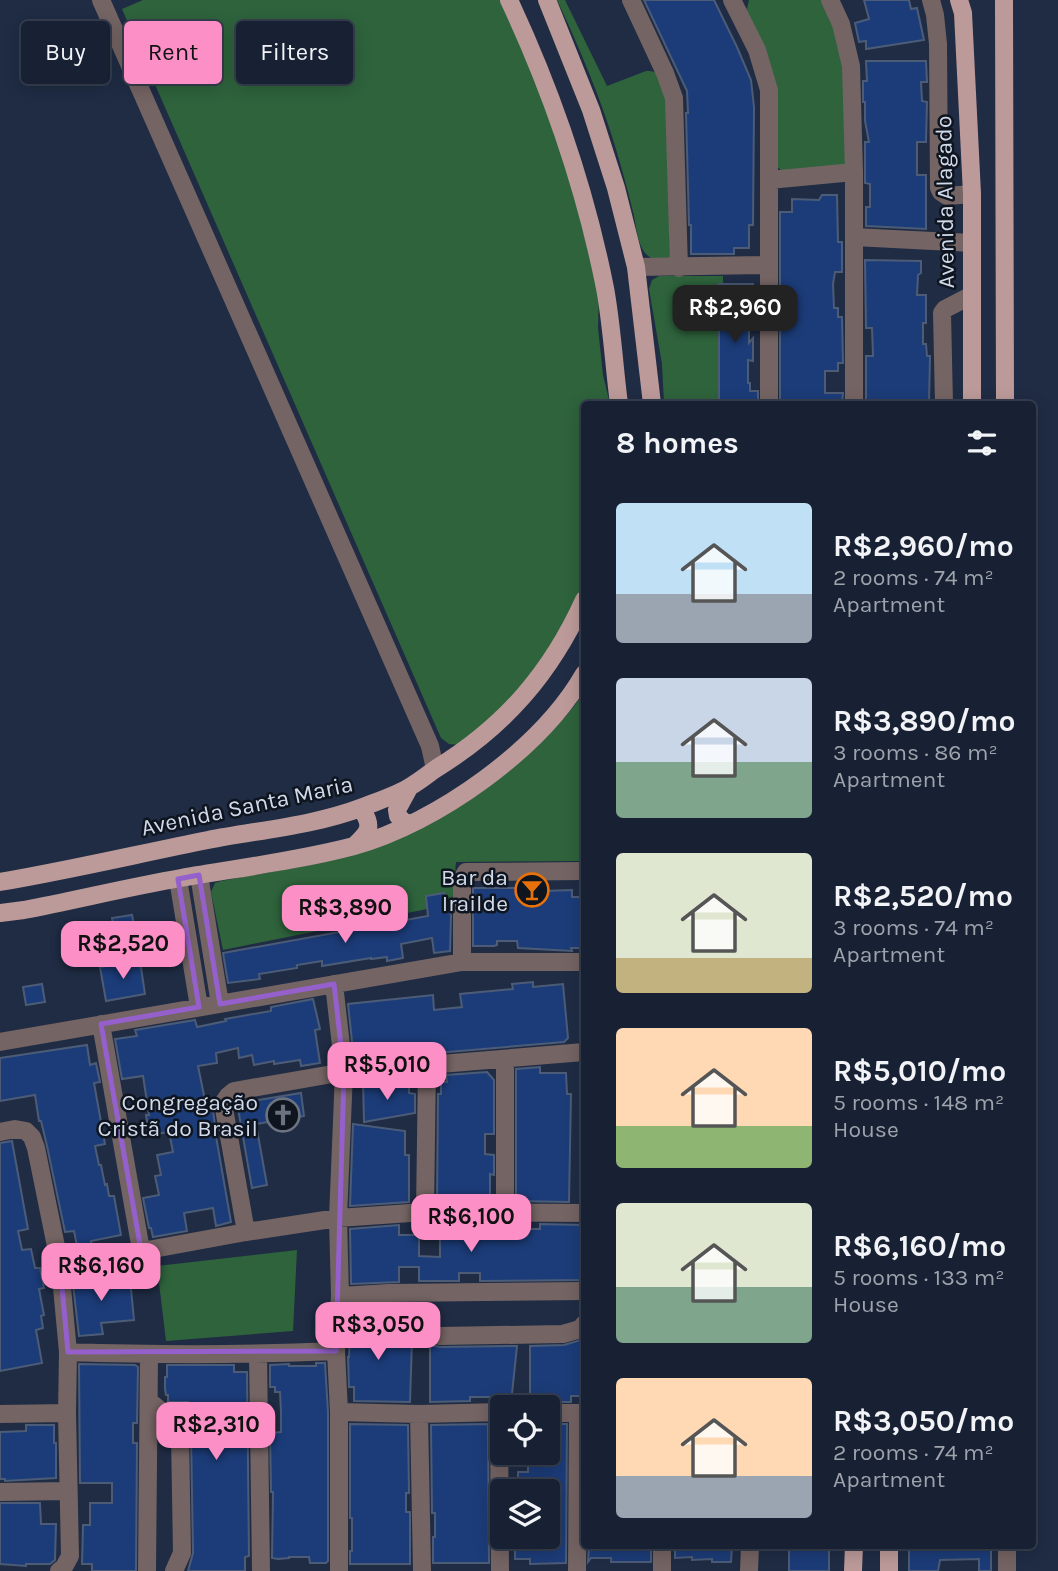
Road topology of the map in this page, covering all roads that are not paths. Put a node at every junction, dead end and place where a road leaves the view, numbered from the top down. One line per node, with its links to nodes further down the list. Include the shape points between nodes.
1 (122, 0): 10 (street)
2 (509, 0): 20 (main road, via 538,65 586,202 606,290)
3 (547, 0): 17 (main road, via 591,110)
4 (631, 0): 18 (street, via 674,97)
5 (830, 0): 11 (street, via 851,66)
6 (931, 0): 13 (street, via 938,44 939,188 947,196)
7 (959, 0): 13 (main road, Avenida Alagado)
8 (1004, 0): 26 (main road)
9 (734, 1): 12 (street, via 769,90)
10 (103, 4): 29 (street, via 430,746)
11 (854, 172): 12 (street); 14 (street)
12 (769, 180): 16 (street)
13 (972, 194): 15 (main road, Avenida Alagado)
14 (854, 237): 15 (street); 23 (street)
15 (972, 243): 19 (main road, Avenida Alagado)
16 (769, 265): 18 (street); 22 (street)
17 (636, 267): 18 (street); 21 (main road)
18 (678, 268)
19 (972, 295): 24 (street, via 942,313); 25 (main road, Avenida Alagado)
20 (619, 401)
21 (652, 401)
22 (769, 401)
23 (854, 401)
24 (944, 401)
25 (972, 401)
26 (1005, 401)
27 (581, 607): 29 (main road, Avenida Santa Maria, via 530,690 492,729)
28 (581, 678): 32 (main road, via 555,716 525,746 474,787)
29 (435, 769): 30 (main road, Avenida Santa Maria)
30 (409, 788): 31 (main road, Avenida Santa Maria); 32 (main road, via 397,810 398,816)
31 (361, 808): 33 (main road, via 369,827); 36 (main road, Avenida Santa Maria)
32 (411, 824): 33 (main road)
33 (354, 846): 35 (main road)
34 (581, 871): 41 (street, via 466,872 462,879)
35 (199, 875): 37 (main road); 44 (street)
36 (24, 878): 38 (main road, Avenida Santa Maria); 39 (main road, via 12,894)
37 (178, 879): 39 (main road); 45 (street)
38 (0, 882)
39 (24, 910): 40 (main road)
40 (0, 913)
41 (462, 962): 42 (street); 43 (street)
42 (581, 962)
43 (334, 984): 44 (street); 51 (street)
44 (220, 1003): 45 (street)
45 (199, 1007): 46 (street)
46 (101, 1024): 47 (street); 58 (street)
47 (0, 1042)
48 (581, 1052): 49 (street)
49 (505, 1059): 50 (street); 54 (street)
50 (426, 1065): 51 (street); 53 (street)
51 (344, 1072): 56 (street); 57 (street, via 234,1091 223,1103)
52 (0, 1132): 59 (street, via 26,1131 32,1138)
53 (425, 1212): 54 (street); 56 (street)
54 (505, 1213): 55 (street)
55 (581, 1213)
56 (338, 1218): 57 (street); 62 (street)
57 (246, 1232): 58 (street)
58 (141, 1250): 59 (street)
59 (60, 1266): 65 (street)
60 (581, 1291): 61 (street)
61 (389, 1293): 62 (street); 63 (street, via 418,1327 440,1336 563,1334)
62 (340, 1296): 64 (street)
63 (581, 1327)
64 (336, 1351): 66 (street); 69 (street)
65 (68, 1352): 67 (street); 71 (street)
66 (258, 1354): 67 (street); 87 (street)
67 (149, 1355): 68 (street)
68 (149, 1401): 85 (street); 86 (street, via 171,1419 180,1435 182,1553)
69 (339, 1412): 75 (street); 88 (street)
70 (490, 1412): 75 (street)
71 (66, 1413): 74 (street); 77 (street)
72 (560, 1413): 73 (street)
73 (581, 1413): 91 (street)
74 (0, 1414)
75 (419, 1414): 89 (street)
76 (501, 1465): 90 (street)
77 (68, 1491): 78 (street); 84 (street, via 70,1556)
78 (0, 1492)
79 (662, 1549): 92 (street)
80 (750, 1549): 93 (street)
81 (854, 1549): 94 (main road)
82 (889, 1549): 95 (main road)
83 (1007, 1549): 96 (street)
84 (59, 1571)
85 (147, 1571)
86 (174, 1571)
87 (261, 1571)
88 (339, 1571)
89 (422, 1571)
90 (500, 1571)
91 (577, 1571)
92 (662, 1571)
93 (749, 1571)
94 (853, 1571)
95 (889, 1571)
96 (1007, 1571)

